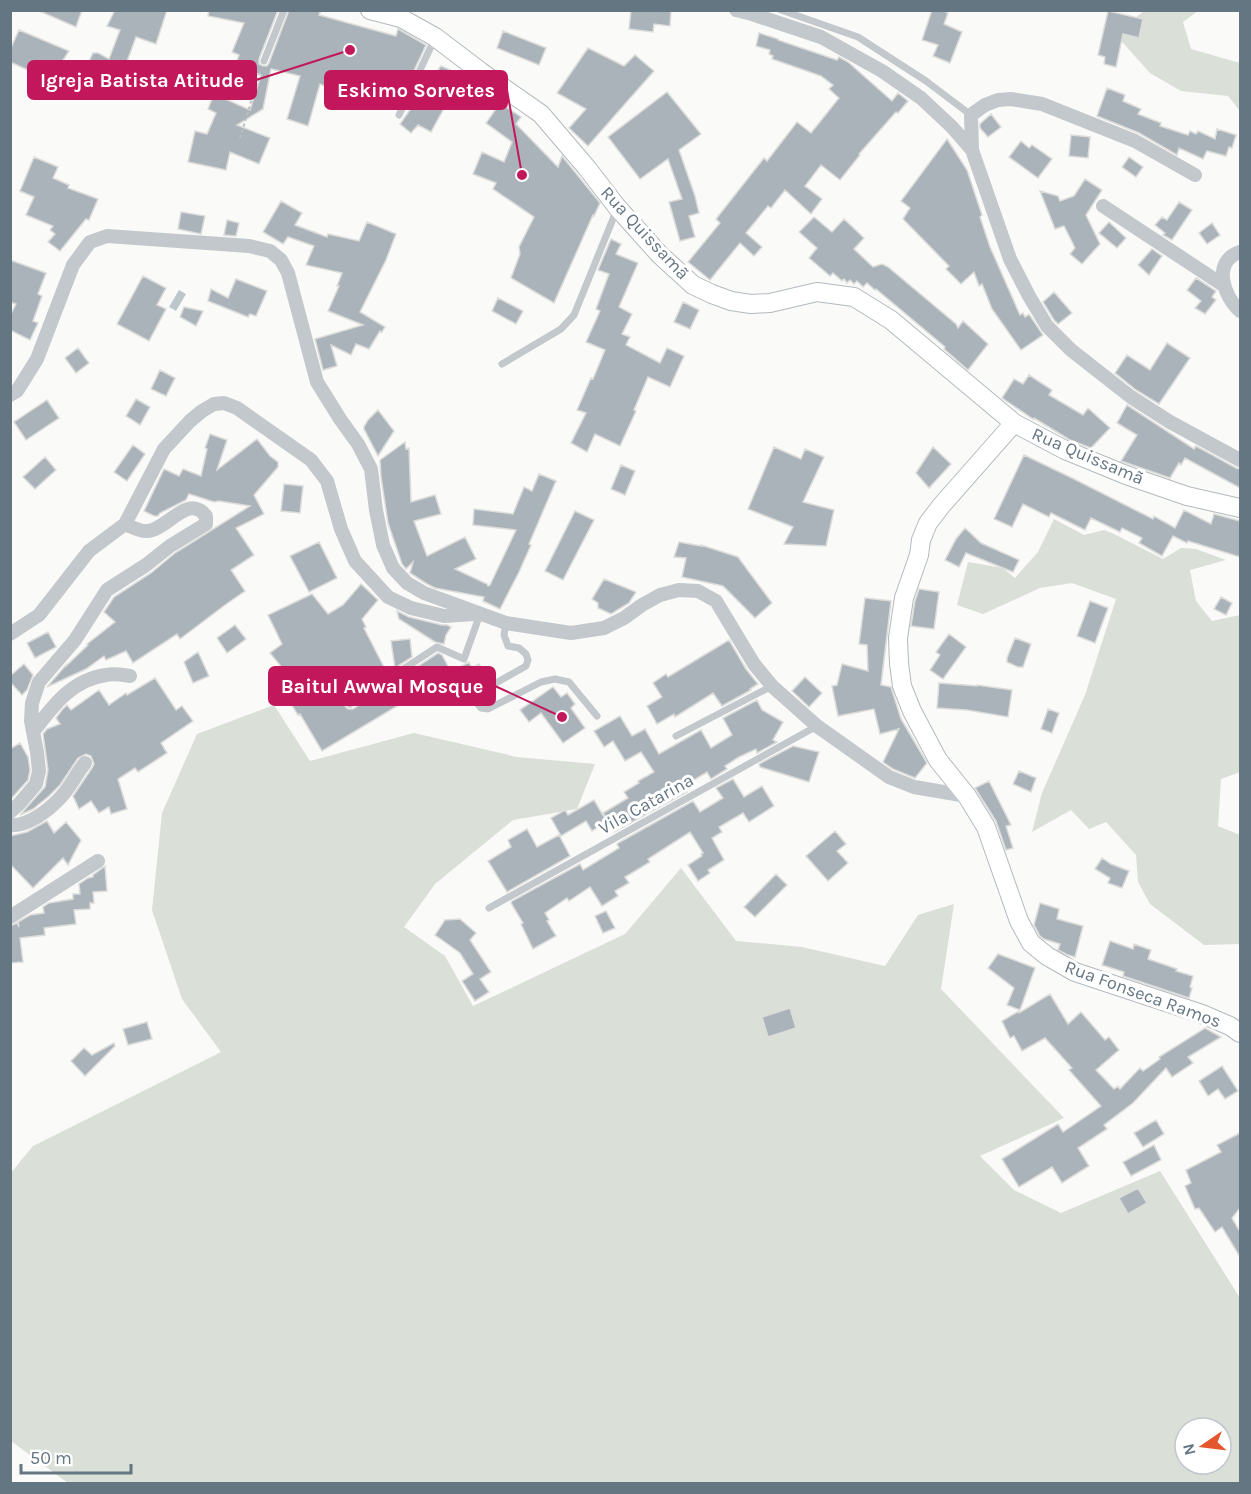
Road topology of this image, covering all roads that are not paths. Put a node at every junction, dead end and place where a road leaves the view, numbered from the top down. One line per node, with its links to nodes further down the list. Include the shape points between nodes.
1 (284, 10): 7 (lane)
2 (370, 10): 6 (street, Rua Quissamã, via 401,18)
3 (736, 10): 5 (street)
4 (781, 10): 9 (lane, via 858,37)
5 (756, 12): 10 (street, via 821,38 882,71 921,98)
6 (435, 37): 8 (lane); 13 (street, Rua Quissamã, via 541,114)
7 (264, 61)
8 (399, 115)
9 (971, 115): 10 (street); 11 (street, via 998,100 1042,104 1135,141)
10 (972, 150): 20 (street, via 1010,259 1047,326 1131,397)
11 (1195, 175)
12 (1103, 206): 15 (street)
13 (617, 207): 17 (lane, via 574,315 561,329); 19 (street, Rua Quissamã, via 659,254 693,285 712,294 751,303 770,303 817,292 854,297 891,320)
14 (1240, 252): 15 (street, via 1227,259)
15 (1223, 285): 16 (street)
16 (1240, 311)
17 (502, 364)
18 (10, 395): 23 (street, via 17,391 37,359 73,265 90,242 107,236 129,237 270,251 288,273 317,382 372,470 383,544 393,568 424,593)
19 (1014, 423): 21 (street, Rua Quissamã, via 1065,450 1126,475 1187,496); 34 (street, Rua Fonseca Ramos, via 928,523 904,598 898,638 902,686 912,711 938,760)
20 (1240, 460)
21 (1240, 508)
22 (125, 524): 23 (street, via 164,449 202,411 224,403 311,460 327,481 355,561 388,597 411,608 444,616); 25 (street, via 89,551 39,615); 31 (street, via 146,531 192,508 206,516 206,524 107,590 75,640 39,682 32,703)
23 (480, 614): 24 (street); 28 (lane, via 464,659 436,647)
24 (506, 623): 27 (street, via 571,633 604,628 660,595 698,591 716,601); 29 (lane, via 504,635 508,646 526,654 526,666 480,692 477,703 489,709 541,682 555,679 569,682)
25 (10, 634)
26 (130, 676): 31 (street, via 108,674 66,692)
27 (772, 687): 30 (street); 32 (lane)
28 (350, 704)
29 (597, 716)
30 (817, 726): 34 (street, via 889,777 914,787); 38 (lane, Vila Catarina)
31 (33, 732): 35 (street, via 39,771 36,784)
32 (676, 736)
33 (85, 763): 36 (street, via 60,798 47,809 32,820)
34 (967, 796): 40 (street, Rua Fonseca Ramos, via 986,827 1019,921 1031,943 1075,972 1202,1014)
35 (10, 812)
36 (10, 825)
37 (98, 861): 39 (street)
38 (489, 908)
39 (10, 917)
40 (1240, 1033)

